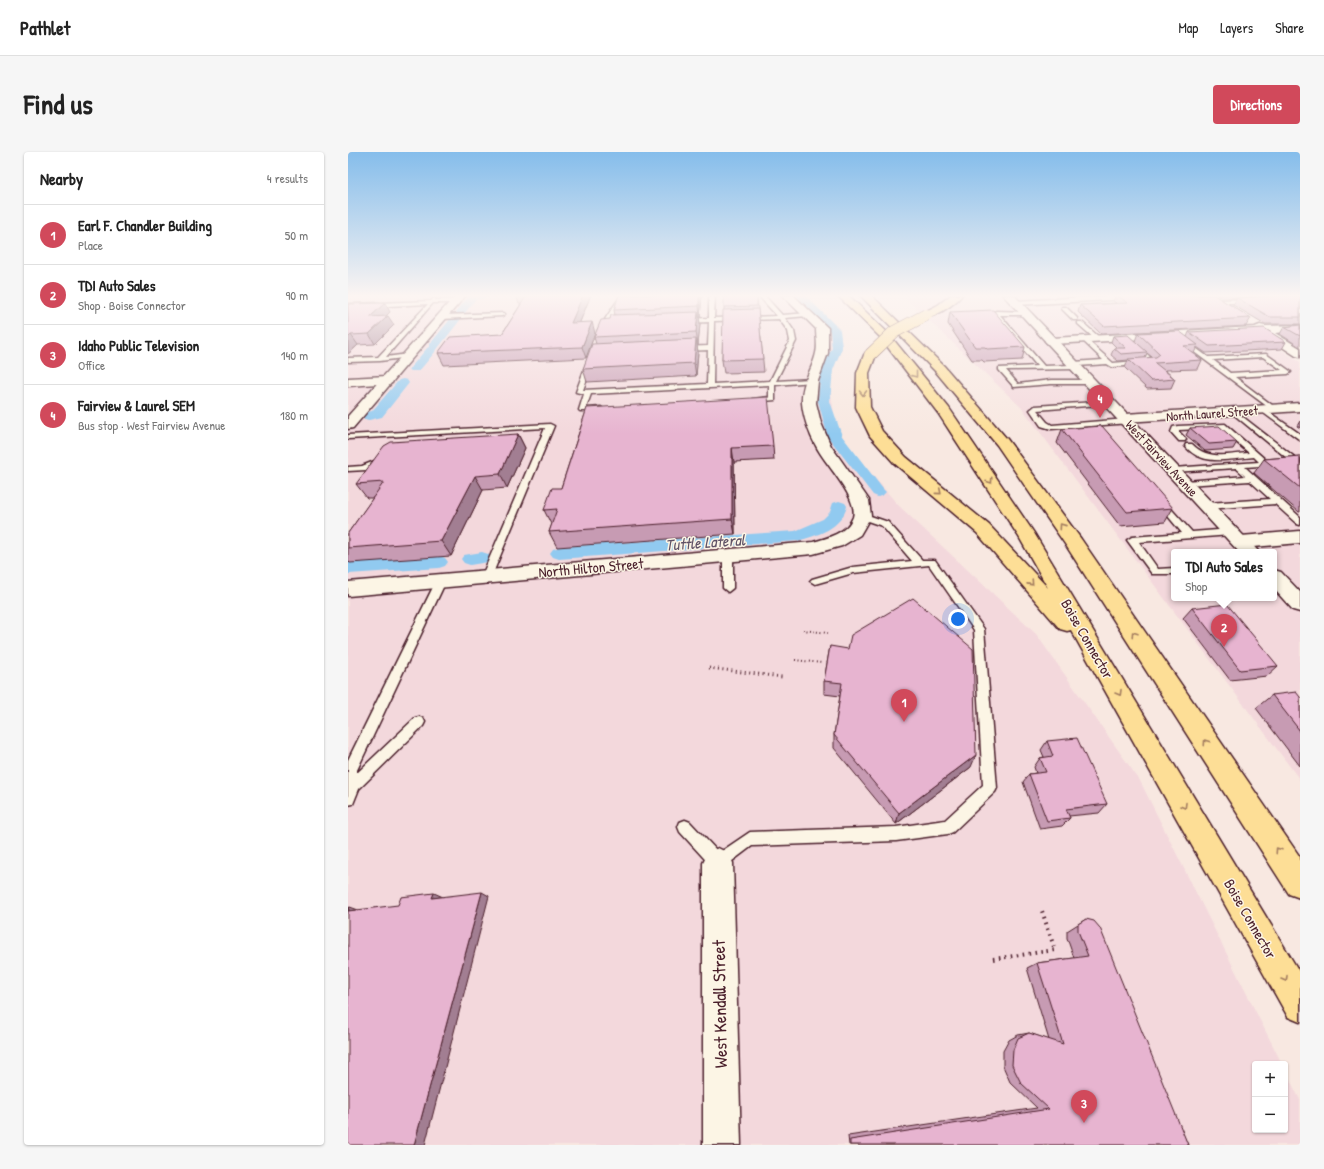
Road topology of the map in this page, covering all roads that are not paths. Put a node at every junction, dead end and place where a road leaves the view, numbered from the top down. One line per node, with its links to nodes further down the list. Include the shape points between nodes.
1 (396, 341): 20 (lane)
2 (421, 341): 19 (street)
3 (711, 341): 15 (lane)
4 (793, 341): 31 (lane)
5 (822, 341): 29 (street, via 822,353)
6 (884, 341): 77 (highway, one-way to 77, bridge, via 870,355 863,373 863,407 875,433 900,460 983,529)
7 (889, 341): 77 (highway, Boise Connector, one-way to 77, via 944,411 1028,537)
8 (912, 341): 82 (highway, one-way to 8, via 1078,549 1002,442 940,369)
9 (1018, 341): 25 (lane)
10 (1052, 341): 24 (street, West Fairview Avenue)
11 (1086, 341): 23 (lane)
12 (1131, 341): 23 (lane, via 1152,362 1115,366)
13 (1184, 341): 21 (lane)
14 (1281, 341): 18 (street)
15 (711, 348): 16 (lane); 32 (lane)
16 (679, 349)
17 (593, 353): 33 (lane, via 579,392)
18 (1300, 353)
19 (408, 356): 20 (lane); 27 (street)
20 (380, 359): 22 (lane)
21 (1208, 359): 26 (lane); 26 (lane, via 1264,356 1288,372)
22 (348, 360)
23 (1107, 362): 24 (lane)
24 (1074, 365): 25 (lane); 30 (street, West Fairview Avenue)
25 (1042, 368): 30 (lane, via 1001,370 1016,386 1050,382)
26 (1229, 375): 38 (lane)
27 (387, 380): 28 (street); 42 (street)
28 (348, 382)
29 (811, 382): 31 (lane); 63 (street, via 809,402 814,423 823,446 860,500)
30 (1090, 382): 35 (street, West Fairview Avenue)
31 (772, 383): 32 (lane); 34 (lane, via 773,398)
32 (710, 386): 33 (lane)
33 (588, 392): 37 (lane, via 582,410)
34 (749, 400)
35 (1110, 403): 41 (street, West Fairview Avenue); 41 (lane, via 1033,410 1046,426 1095,427)
36 (1300, 408): 38 (street, North Laurel Street)
37 (606, 409)
38 (1269, 409): 39 (street, North Laurel Street); 46 (lane)
39 (1234, 412): 40 (street, North Laurel Street); 52 (lane)
40 (1208, 413): 41 (street, North Laurel Street); 43 (lane)
41 (1126, 420): 56 (street, West Fairview Avenue)
42 (348, 425)
43 (1222, 426): 47 (lane, via 1178,428 1175,432); 50 (lane)
44 (409, 434): 45 (lane); 48 (lane); 70 (lane, via 550,426)
45 (348, 437)
46 (1300, 438)
47 (1182, 440)
48 (402, 444)
49 (1188, 446): 50 (lane, via 1204,458)
50 (1256, 455): 53 (lane)
51 (388, 458): 55 (lane, via 363,468)
52 (1297, 461): 53 (lane)
53 (1265, 463): 54 (lane)
54 (1238, 465): 56 (lane); 57 (lane)
55 (348, 469)
56 (1173, 470): 58 (street, West Fairview Avenue)
57 (1252, 478): 58 (lane); 60 (lane)
58 (1186, 483): 61 (street, West Fairview Avenue)
59 (1153, 494): 64 (lane)
60 (1277, 501): 61 (lane); 62 (lane)
61 (1207, 506): 66 (street, West Fairview Avenue)
62 (1300, 522)
63 (858, 523): 67 (street, North Hilton Street, via 835,542 813,548); 68 (lane, via 885,524)
64 (1189, 535): 66 (lane); 69 (lane, via 1132,540 1155,572)
65 (1300, 537): 66 (street)
66 (1241, 542)
67 (728, 556): 70 (street, North Hilton Street); 74 (lane)
68 (919, 563): 73 (lane, via 853,570); 81 (lane, via 932,562 979,628 990,788 948,827 896,834 750,839)
69 (1171, 570)
70 (486, 578): 72 (street, North Hilton Street)
71 (1277, 580): 76 (street)
72 (441, 581): 75 (street, North Hilton Street); 79 (lane, via 350,770)
73 (815, 581)
74 (728, 588)
75 (348, 589)
76 (1300, 605)
77 (1100, 660): 83 (highway, Boise Connector, one-way to 83)
78 (419, 722): 79 (lane)
79 (350, 792)
80 (685, 828): 81 (lane)
81 (718, 863): 84 (street, West Kendall Street)
82 (1300, 883)
83 (1300, 1005)
84 (722, 1145)

